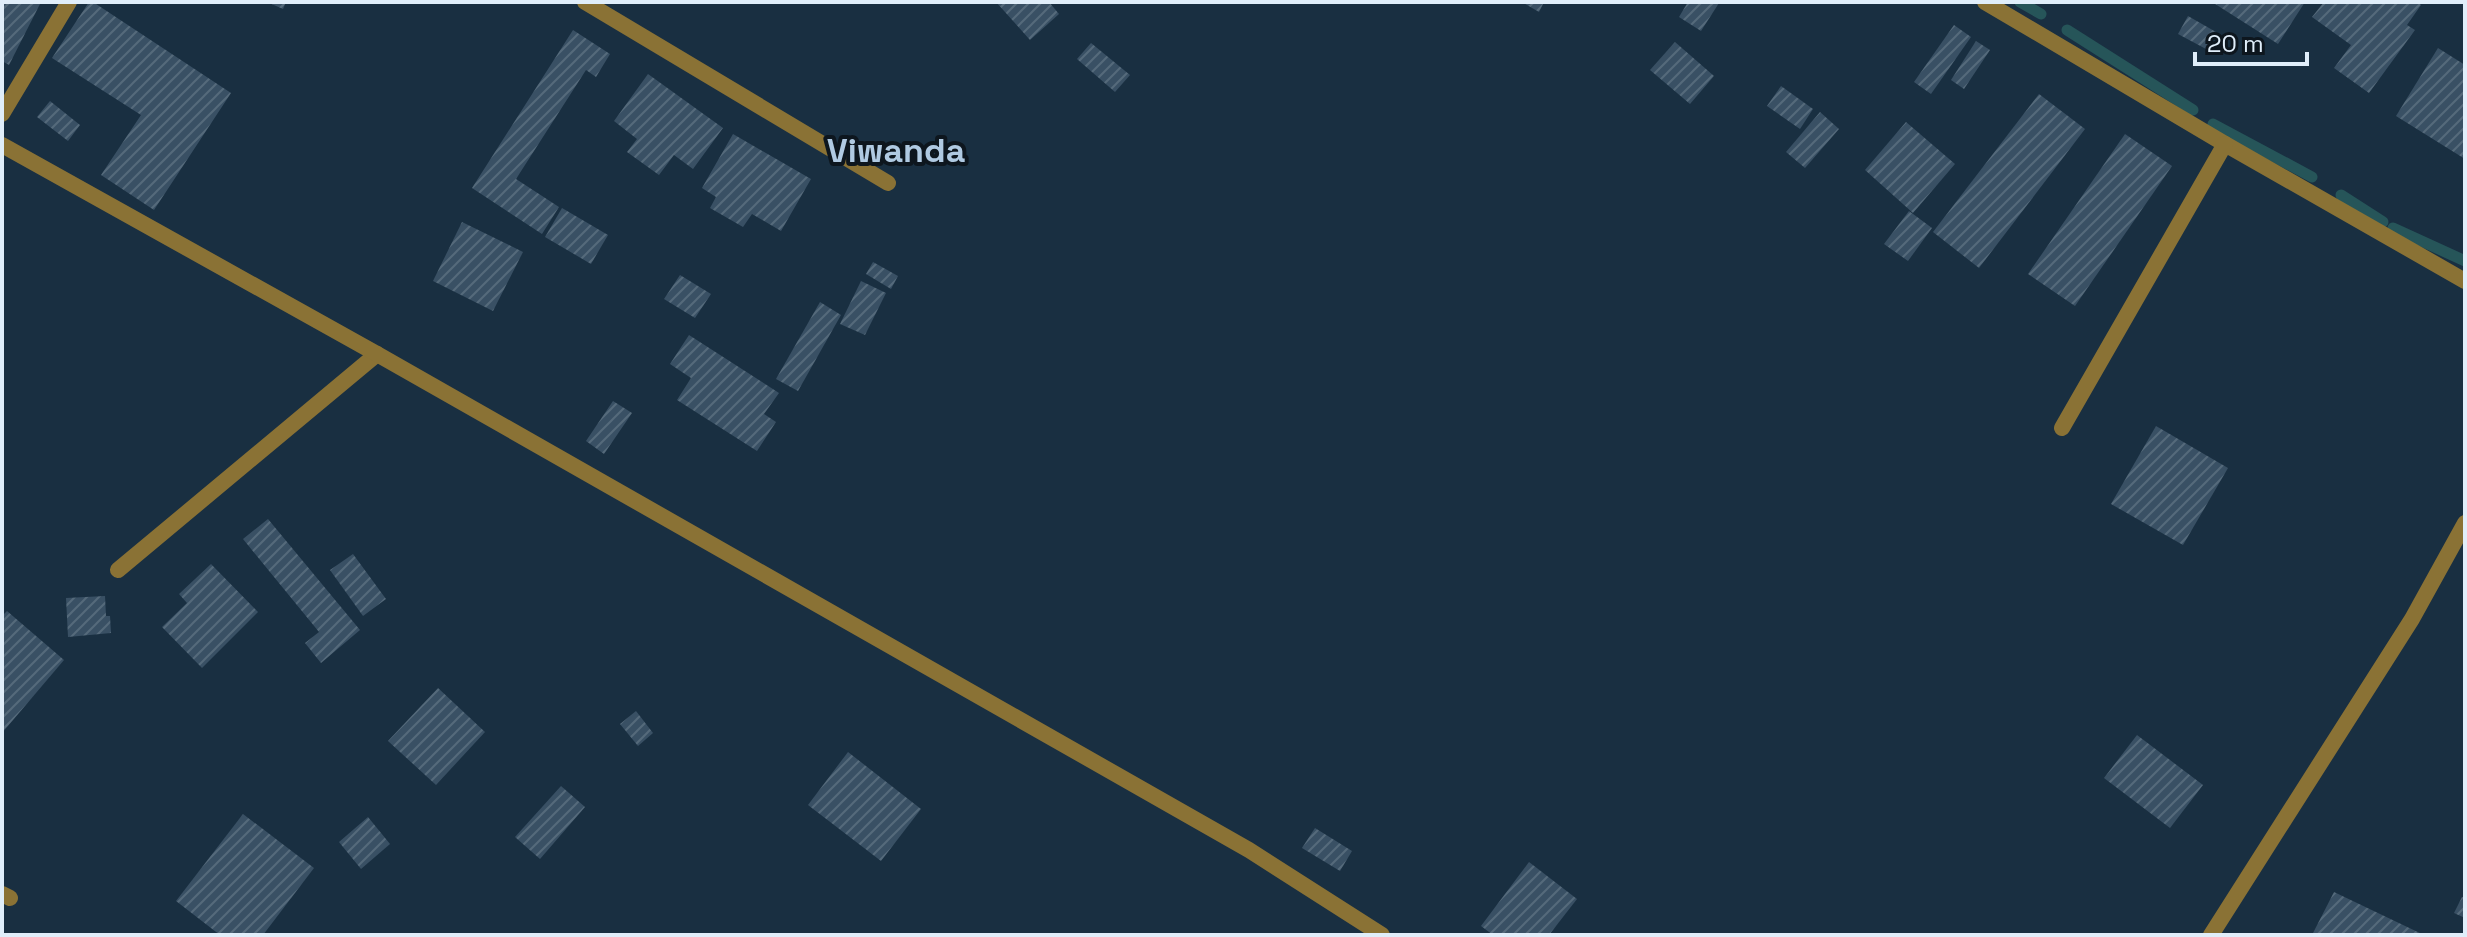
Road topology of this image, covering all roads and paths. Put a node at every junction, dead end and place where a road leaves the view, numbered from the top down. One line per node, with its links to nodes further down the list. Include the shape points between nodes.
1 (69, 2): 4 (street)
2 (585, 2): 7 (street)
3 (1985, 2): 5 (street)
4 (2, 114)
5 (2225, 144): 8 (street); 10 (street)
6 (2, 145): 9 (street)
7 (888, 183)
8 (2465, 281)
9 (377, 354): 12 (street); 13 (street, via 1249,850)
10 (2062, 428)
11 (2465, 523): 14 (street, via 2412,619)
12 (118, 570)
13 (1382, 935)
14 (2211, 935)

